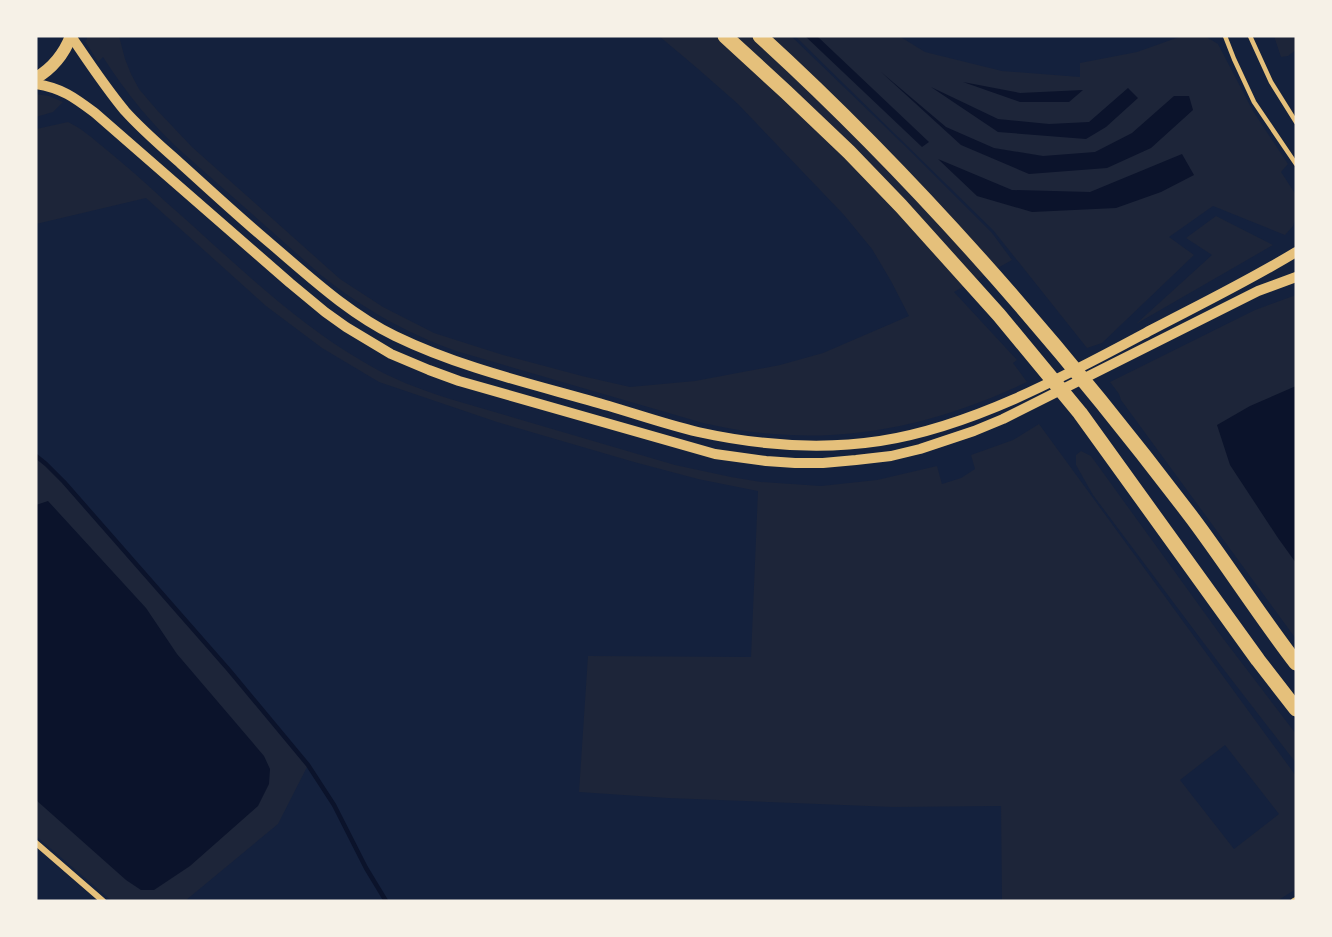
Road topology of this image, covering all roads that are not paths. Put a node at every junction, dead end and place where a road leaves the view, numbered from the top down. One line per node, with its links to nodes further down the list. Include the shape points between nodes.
1 (71, 36): 6 (main road, via 62,55); 10 (street, via 112,96 143,130 336,300 365,319 458,363 695,431 741,440 783,445 855,444 914,434 968,418 1099,358)
2 (724, 36): 13 (highway, via 902,206 1038,360)
3 (760, 36): 12 (highway, via 914,186 1018,300 1193,520)
4 (1225, 36): 9 (lane, via 1254,102)
5 (1250, 36): 8 (lane, via 1271,82)
6 (36, 78)
7 (36, 84): 11 (street, via 67,93 95,112 290,284 346,327 391,354 459,381 735,457 823,463 891,456 949,440 1003,419 1258,291)
8 (1296, 122)
9 (1296, 164)
10 (1296, 252)
11 (1296, 277)
12 (1296, 663)
13 (1296, 709)
14 (36, 843): 15 (street)
15 (103, 901)

